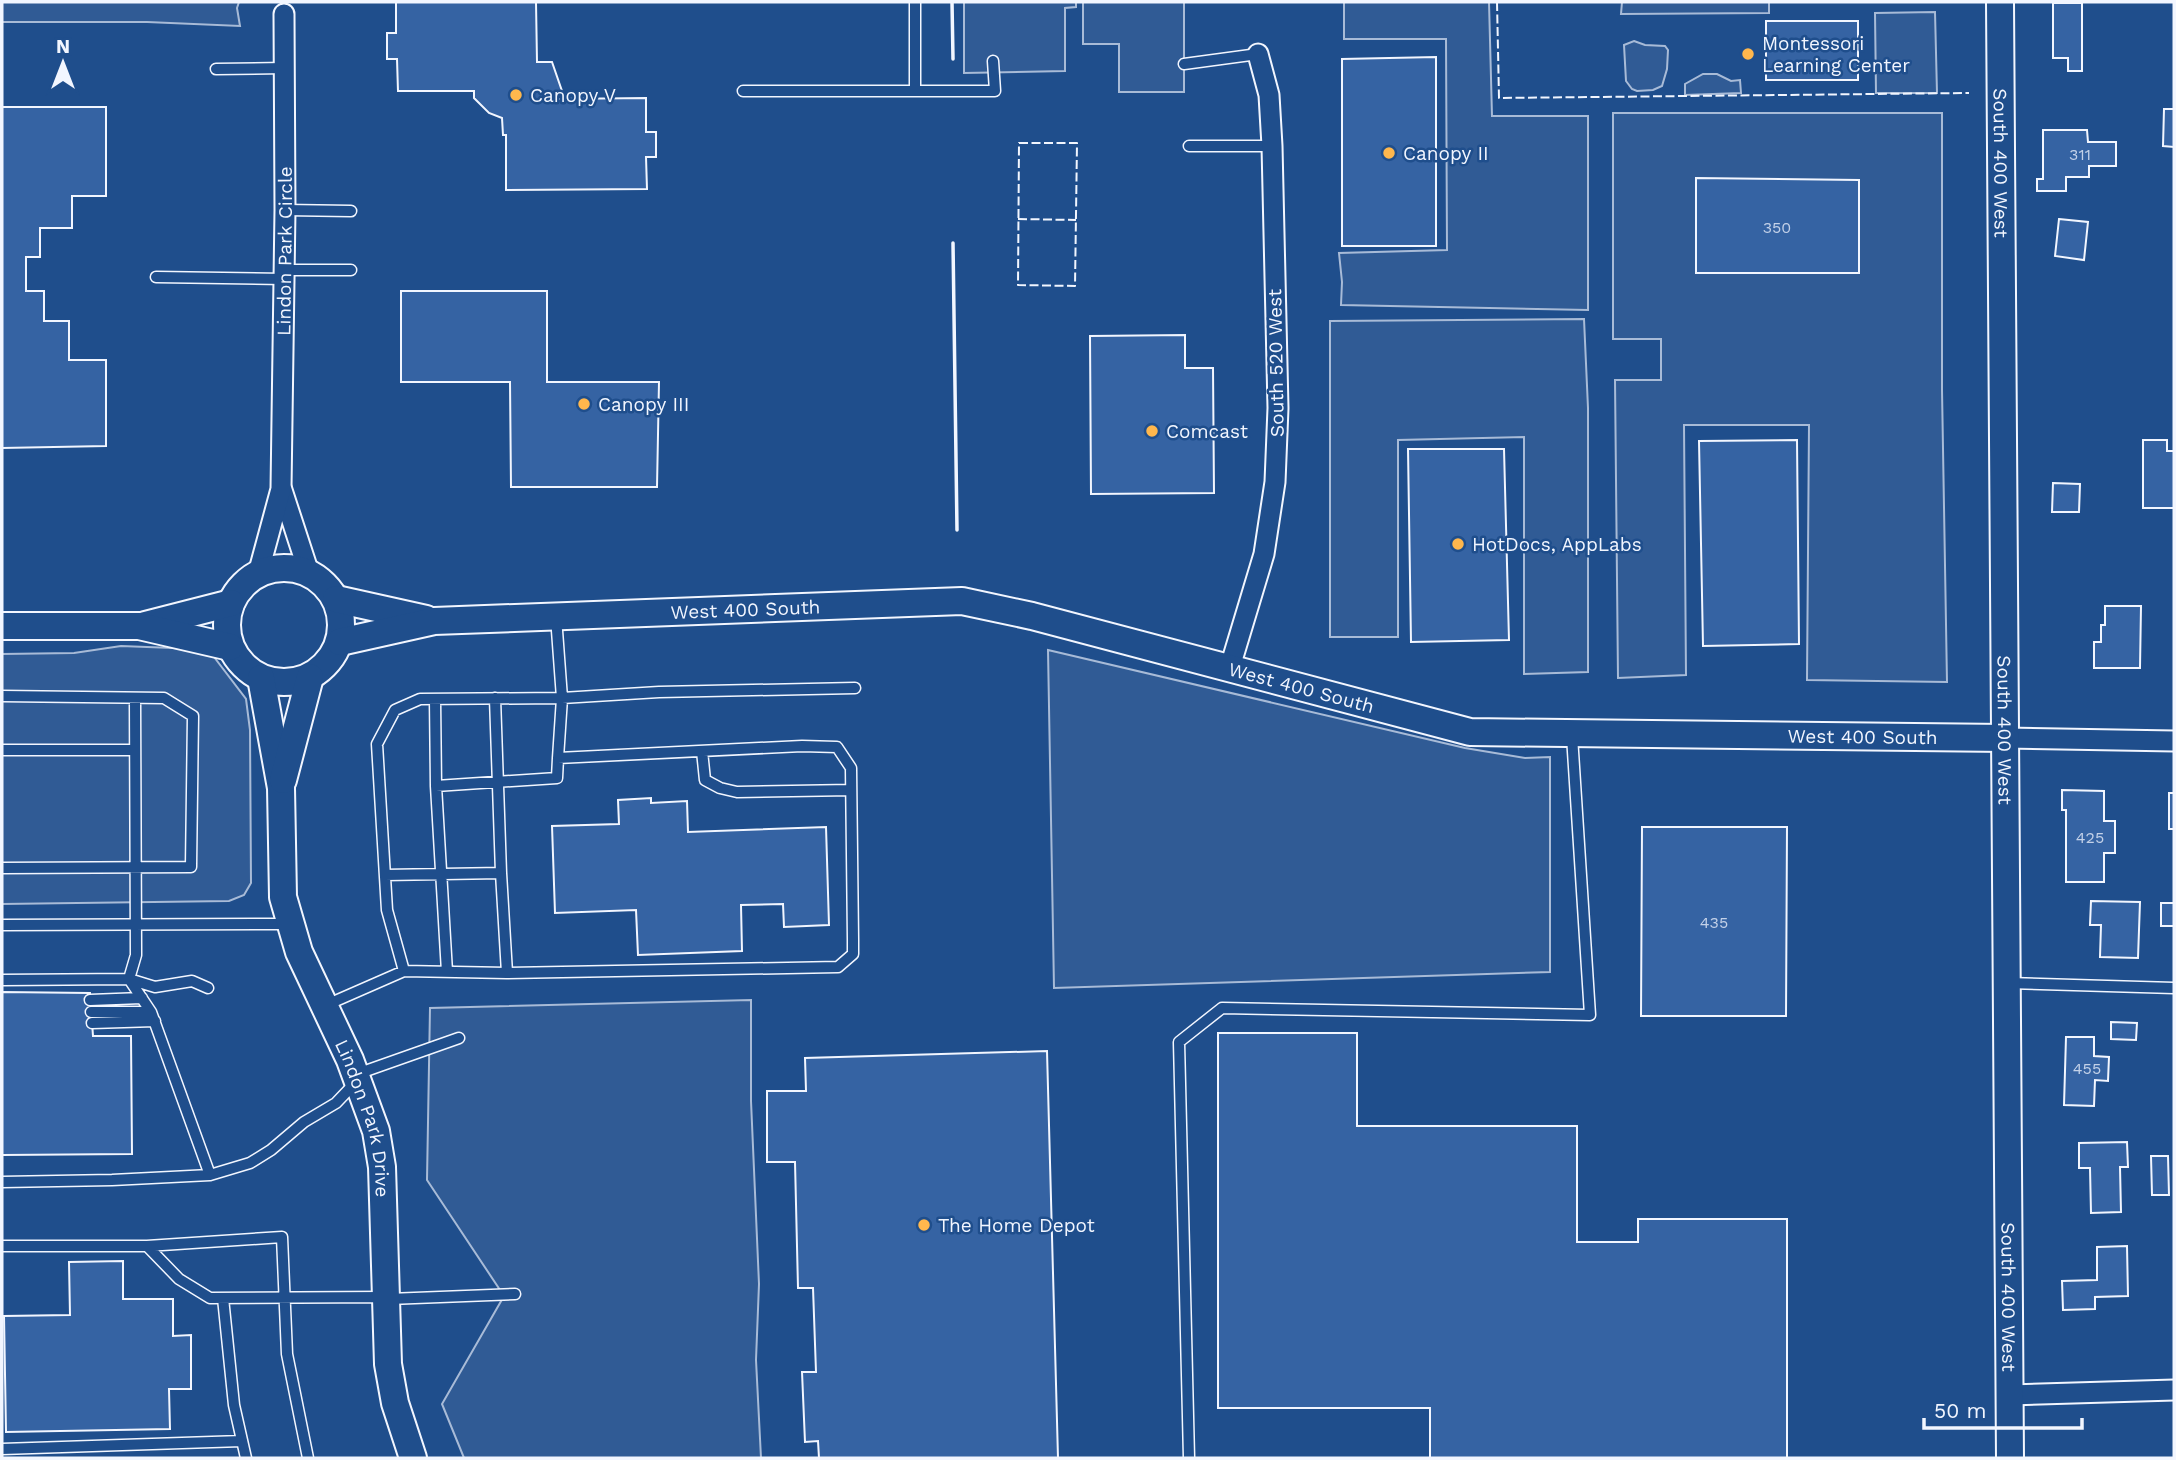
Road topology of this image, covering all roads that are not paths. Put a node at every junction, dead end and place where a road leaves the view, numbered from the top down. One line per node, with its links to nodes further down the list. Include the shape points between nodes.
1 (915, 2): 10 (lane)
2 (2000, 2): 39 (street, South 400 West)
3 (284, 14): 7 (street, Lindon Park Circle)
4 (1258, 54): 6 (lane); 12 (street, South 520 West, via 1269,95)
5 (993, 61): 10 (lane, via 995,91)
6 (1184, 64)
7 (285, 68): 8 (lane); 13 (street, Lindon Park Circle)
8 (216, 69)
9 (743, 91): 10 (lane)
10 (915, 91)
11 (1189, 146): 12 (lane)
12 (1272, 146): 29 (street, South 520 West, via 1278,408 1275,482 1264,554)
13 (285, 210): 14 (lane); 16 (street, Lindon Park Circle)
14 (351, 211)
15 (351, 270): 16 (lane)
16 (285, 274): 17 (lane); 18 (street, Lindon Park Circle)
17 (156, 277)
18 (281, 489): 19 (street); 20 (street)
19 (309, 573): 20 (street, via 289,568); 21 (street)
20 (258, 574): 22 (street, via 242,586)
21 (336, 599): 24 (street, West 400 South); 27 (street, via 342,622)
22 (231, 603): 26 (street); 28 (street, via 226,623)
23 (556, 616): 24 (street, West 400 South); 29 (street, West 400 South, via 962,601); 36 (lane)
24 (434, 621): 27 (street, West 400 South)
25 (2, 626): 26 (street)
26 (139, 626): 28 (street)
27 (340, 642): 30 (street, via 327,665)
28 (230, 647): 31 (street, via 241,664)
29 (1230, 667): 38 (street, West 400 South, via 1470,732)
30 (310, 677): 31 (street, via 280,683); 47 (street, Lindon Park Drive)
31 (261, 678): 47 (street, Lindon Park Drive)
32 (855, 688): 36 (lane)
33 (2, 696): 34 (lane)
34 (135, 698): 42 (lane); 49 (lane, via 164,698 193,716 191,867)
35 (495, 698): 36 (lane); 37 (lane); 45 (lane)
36 (562, 698): 44 (lane)
37 (435, 699): 46 (lane); 53 (lane, via 420,699 395,710 377,744)
38 (1572, 733): 39 (street, West 400 South); 87 (lane, via 1590,1015 1222,1007 1179,1042)
39 (2006, 738): 40 (street, West 400 South); 62 (street, South 400 West)
40 (2174, 741)
41 (2, 750): 42 (lane)
42 (135, 750): 49 (lane)
43 (702, 751): 44 (lane); 48 (lane, via 705,780 720,788 737,792); 48 (lane, via 837,747 851,768)
44 (558, 758): 45 (lane, via 556,778)
45 (499, 782): 46 (lane); 51 (lane)
46 (436, 786): 52 (lane)
47 (281, 788): 54 (street, Lindon Park Drive, via 284,897)
48 (851, 790): 59 (lane, via 853,954 838,967)
49 (134, 867): 50 (lane); 56 (lane)
50 (2, 868)
51 (501, 873): 52 (lane); 59 (lane)
52 (442, 874): 53 (lane); 58 (lane)
53 (385, 875): 57 (lane, via 387,911)
54 (291, 924): 56 (lane); 67 (street, Lindon Park Drive)
55 (2, 925): 56 (lane)
56 (134, 925): 60 (lane, via 136,955)
57 (404, 971): 58 (lane); 67 (lane)
58 (447, 972): 59 (lane)
59 (506, 973)
60 (129, 979): 61 (lane); 63 (lane, via 155,987 192,981); 65 (lane)
61 (2, 980)
62 (2007, 982): 64 (lane); 81 (street, South 400 West)
63 (208, 988)
64 (2174, 988)
65 (142, 998): 66 (lane); 69 (lane)
66 (90, 1000)
67 (324, 1006): 71 (street, Lindon Park Drive)
68 (91, 1017): 69 (lane)
69 (153, 1017): 72 (lane)
70 (459, 1038): 71 (lane)
71 (356, 1077): 72 (lane, via 336,1102 271,1150 250,1163); 79 (street, Lindon Park Drive, via 376,1131 382,1167)
72 (210, 1174): 73 (lane)
73 (2, 1182)
74 (2, 1246): 75 (lane)
75 (147, 1246): 77 (lane, via 179,1279 210,1298); 78 (lane, via 282,1237)
76 (514, 1294): 79 (lane)
77 (223, 1298): 78 (lane); 82 (lane)
78 (285, 1298): 79 (lane); 85 (lane, via 287,1354)
79 (385, 1298): 86 (street, Lindon Park Drive, via 388,1364)
80 (2174, 1390): 81 (street)
81 (2010, 1395): 88 (street, South 400 West)
82 (242, 1441): 83 (lane); 84 (lane)
83 (2, 1449)
84 (246, 1458)
85 (308, 1458)
86 (413, 1458)
87 (1189, 1458)
88 (2011, 1458)

